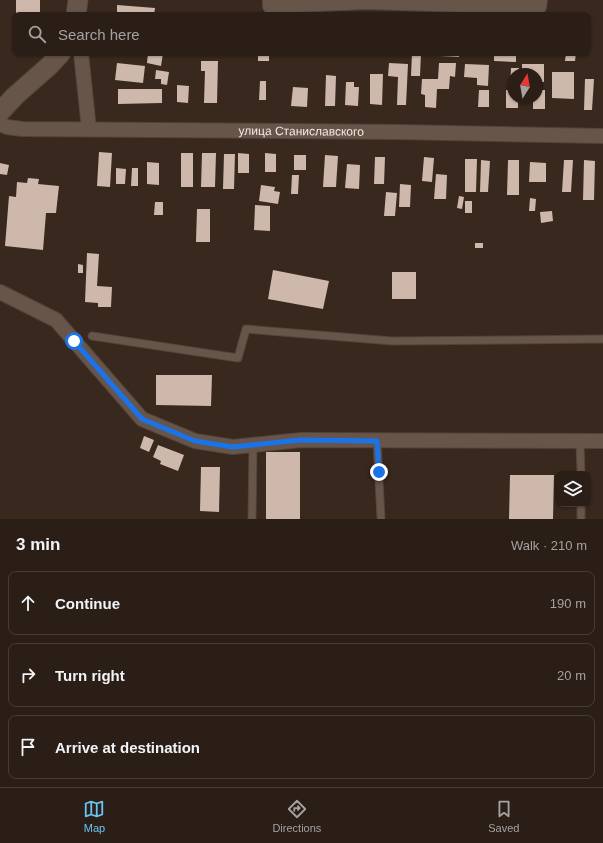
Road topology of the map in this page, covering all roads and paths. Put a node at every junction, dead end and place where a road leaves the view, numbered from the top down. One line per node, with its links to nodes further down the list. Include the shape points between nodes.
1 (270, 0): 2 (street, via 270,6 366,2 539,7)
2 (540, 0)
3 (58, 56): 5 (street)
4 (81, 56): 7 (street)
5 (0, 112)
6 (0, 124): 7 (street, улица Станиславского, via 22,129)
7 (89, 130): 8 (street, улица Станиславского)
8 (603, 136)
9 (0, 292): 15 (street, via 56,320 142,419 195,441 233,447)
10 (92, 336): 11 (lane, via 238,358 246,329 392,341)
11 (603, 339)
12 (377, 441): 13 (street); 15 (street, via 301,440); 19 (lane)
13 (580, 441): 14 (street); 16 (lane)
14 (603, 441)
15 (253, 445): 18 (lane)
16 (580, 471)
17 (581, 507): 20 (lane)
18 (252, 519)
19 (381, 519)
20 (581, 519)

